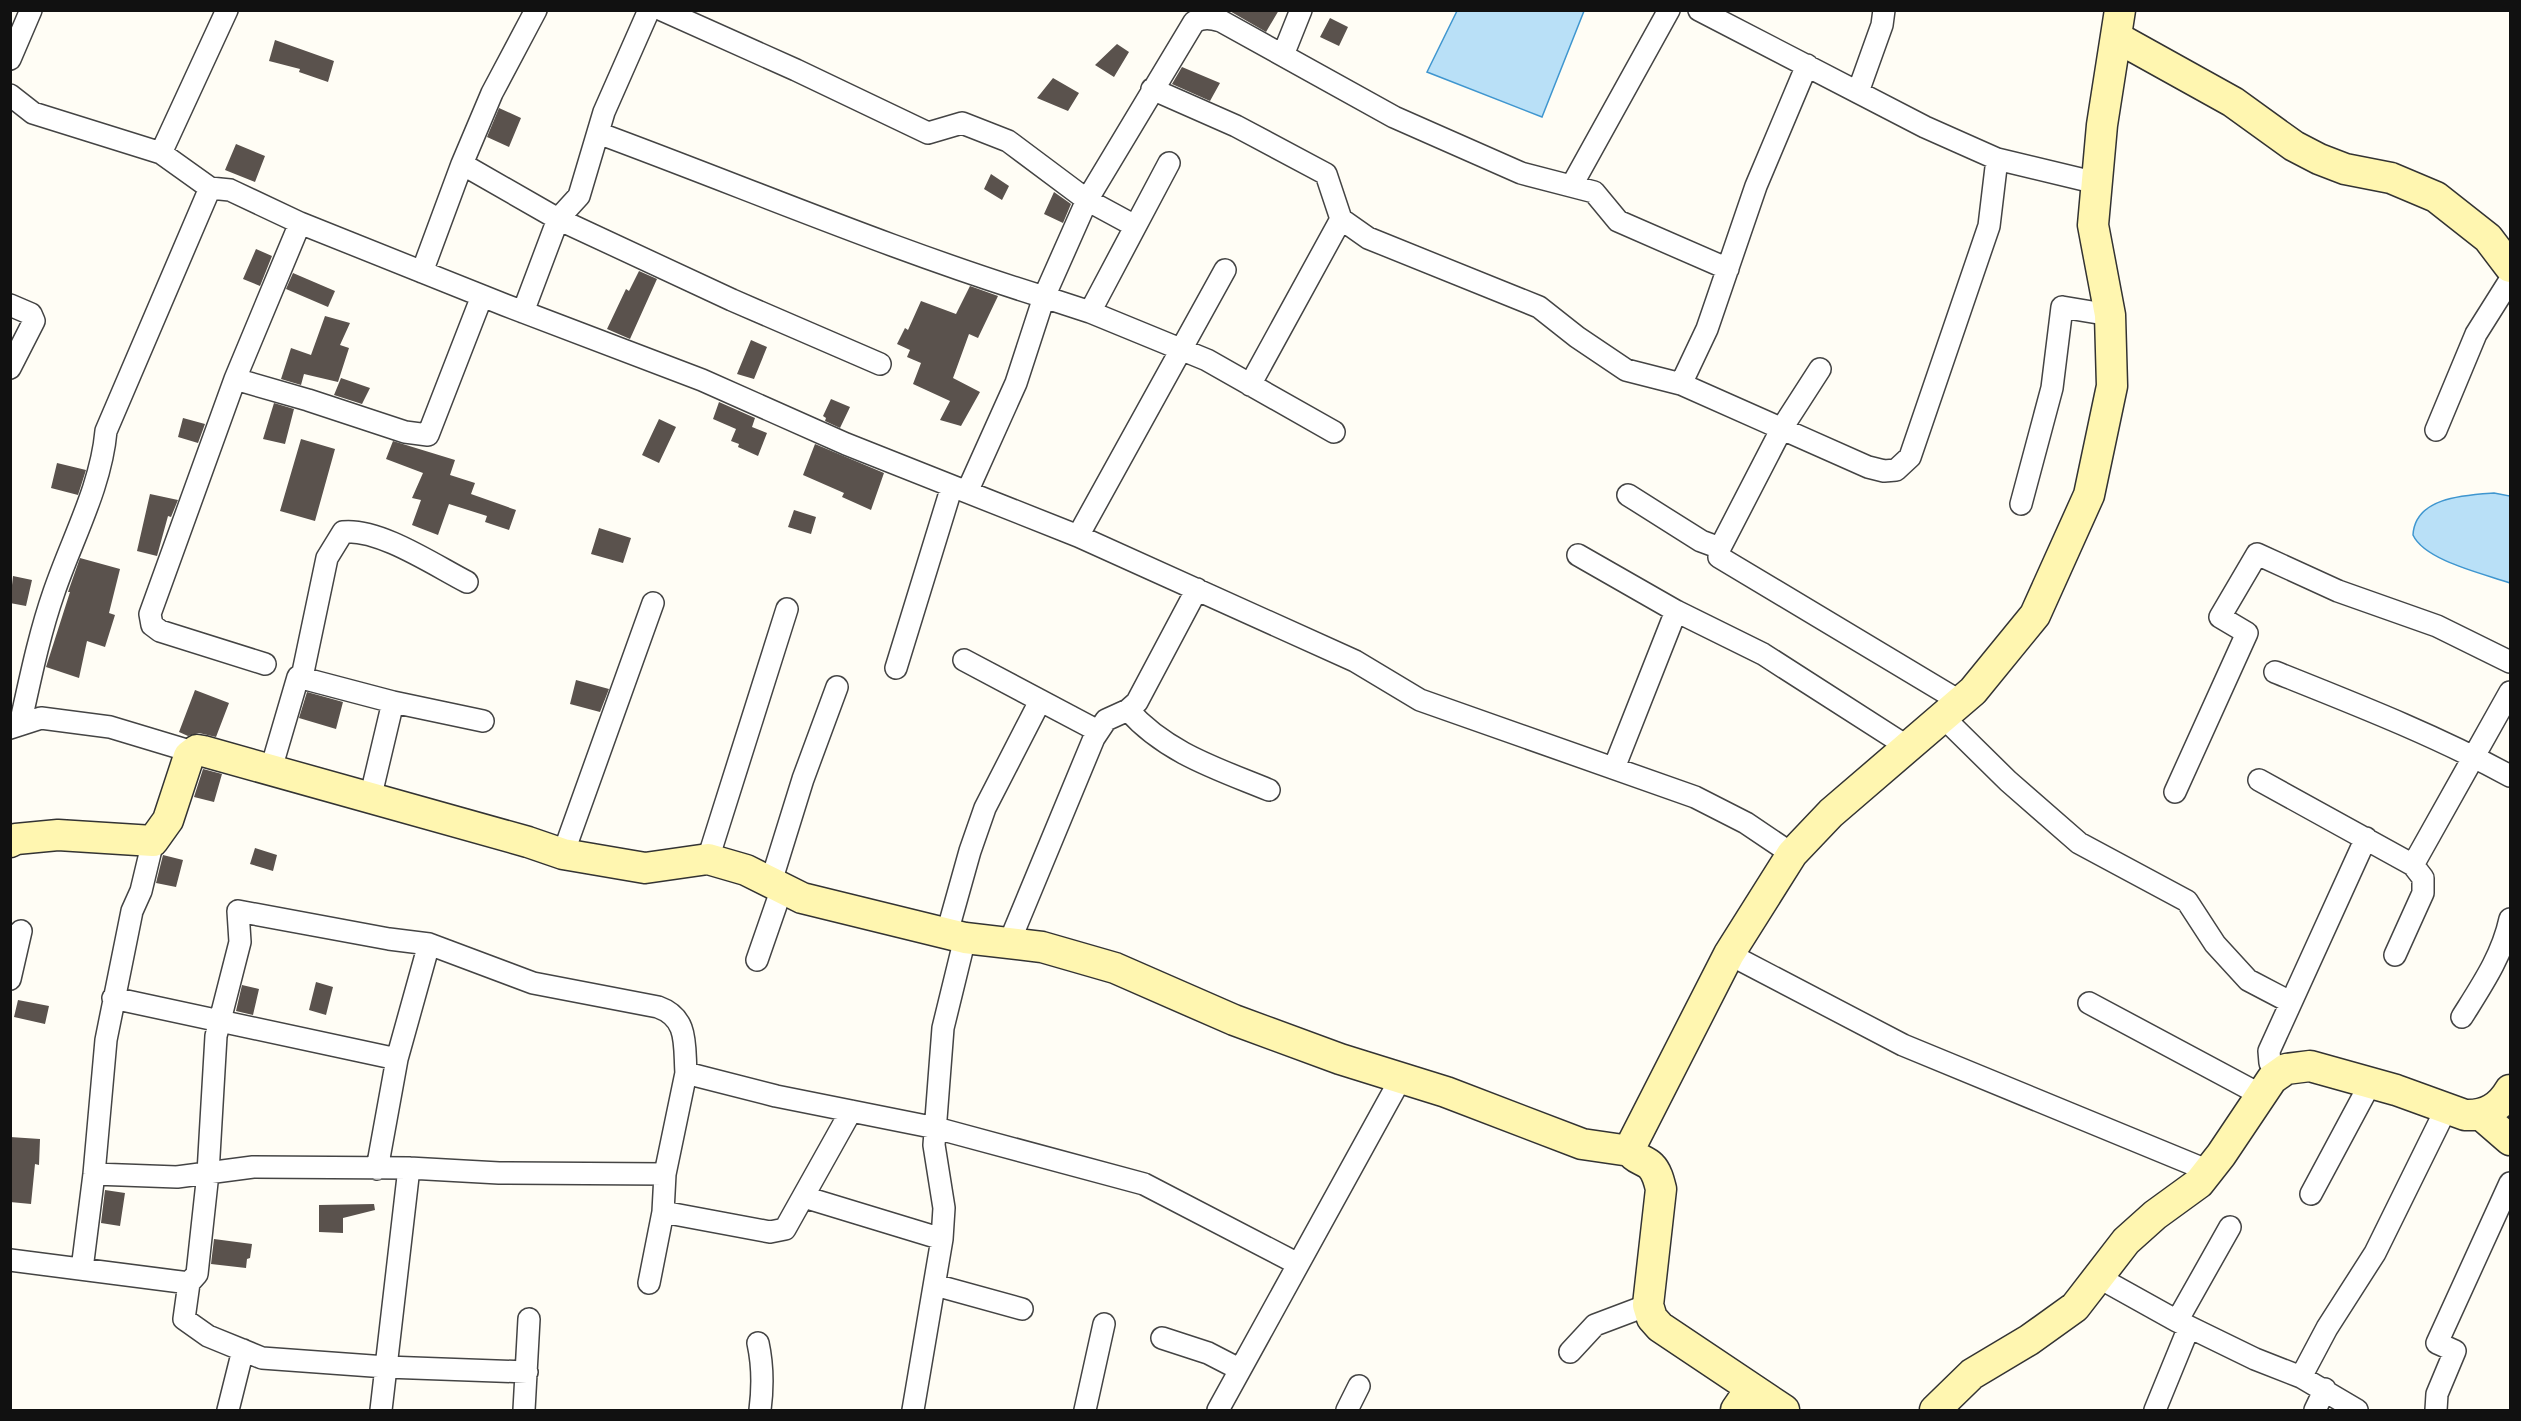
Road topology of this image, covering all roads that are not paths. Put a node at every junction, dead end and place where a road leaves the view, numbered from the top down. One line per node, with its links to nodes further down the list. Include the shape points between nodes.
1 (31, 10): 12 (street)
2 (227, 10): 18 (street)
3 (536, 10): 21 (street, via 492,93)
4 (649, 10): 17 (street)
5 (662, 10): 25 (street, via 928,133 962,123 1008,141)
6 (1301, 10): 11 (street)
7 (1669, 10): 23 (street)
8 (1699, 10): 13 (street)
9 (1884, 10): 15 (street)
10 (2118, 24): 22 (street); 30 (street, via 2294,146 2345,169 2391,178 2436,197 2488,238)
11 (1283, 55): 14 (street, via 1221,21 1202,18 1194,22); 23 (street, via 1394,117 1521,173)
12 (10, 59)
13 (1806, 65): 15 (street); 31 (street, via 1756,186)
14 (1152, 89): 25 (street); 27 (street, via 1236,126 1326,174)
15 (1858, 92): 19 (street)
16 (10, 95): 18 (street, via 33,113)
17 (598, 133): 26 (street, via 579,196); 36 (street, via 963,272)
18 (161, 153): 24 (street)
19 (1997, 159): 22 (street); 48 (street, via 1989,226 1910,457 1896,470 1884,471 1850,461)
20 (1169, 163): 29 (street)
21 (462, 164): 26 (street); 33 (street)
22 (2097, 183): 40 (street, via 2093,225)
23 (1572, 185): 31 (street, via 1594,192 1618,221)
24 (210, 188): 28 (street, via 230,190); 75 (street, via 106,431 104,457 54,593)
25 (1087, 200): 29 (street); 36 (street)
26 (558, 219): 38 (street); 42 (street)
27 (1341, 219): 46 (street, via 1368,238 1539,307 1626,370); 47 (street)
28 (300, 223): 33 (street); 45 (street)
29 (1135, 226): 39 (street)
30 (2511, 267)
31 (1728, 269): 46 (street, via 1707,329)
32 (1225, 270): 41 (street)
33 (422, 272): 35 (street)
34 (2511, 280): 49 (street, via 2476,334)
35 (482, 296): 38 (street); 45 (street, via 428,435 405,432)
36 (1044, 297): 39 (street); 51 (street, via 1016,383)
37 (10, 305): 43 (street, via 31,314 34,321)
38 (523, 312): 51 (street, via 702,380)
39 (1090, 312): 41 (street)
40 (2110, 315): 53 (street, via 2062,307 2052,388); 72 (street, via 2112,386 2089,495 2035,615 1973,691)
41 (1182, 349): 47 (street); 54 (street)
42 (880, 364)
43 (10, 368)
44 (1820, 369): 48 (street)
45 (235, 380): 64 (street, via 150,620 160,632)
46 (1681, 384): 48 (street)
47 (1250, 385): 50 (street)
48 (1782, 428): 55 (street)
49 (2436, 430)
50 (1334, 432)
51 (959, 489): 54 (street); 65 (street)
52 (1628, 495): 55 (street, via 1701,541)
53 (2021, 504)
54 (1077, 536): 58 (street)
55 (1719, 548): 72 (street, via 1719,557)
56 (1578, 555): 61 (street)
57 (467, 582): 67 (street, via 381,537 343,532 327,558)
58 (1197, 589): 73 (street, via 1137,702); 80 (street, via 1355,661 1420,700)
59 (653, 603): 90 (street)
60 (787, 609): 92 (street)
61 (1676, 611): 77 (street, via 1763,654); 80 (street)
62 (964, 660): 70 (street)
63 (2511, 662): 85 (street, via 2437,626 2338,591 2257,554 2220,617 2247,633)
64 (265, 664)
65 (896, 668)
66 (2275, 672): 79 (street)
67 (302, 677): 71 (street); 81 (street, via 298,676)
68 (837, 687): 94 (street, via 803,779)
69 (2511, 692): 79 (street)
70 (1040, 701): 76 (street); 97 (street, via 985,808 969,850)
71 (393, 702): 74 (street); 86 (street)
72 (1952, 709): 77 (street); 105 (street, via 2008,781 2079,843 2187,901 2215,944 2248,980)
73 (1128, 710): 76 (street, via 1106,720); 84 (street, via 1170,747)
74 (483, 721)
75 (15, 726): 78 (street, via 41,718 110,727)
76 (1098, 731): 98 (street)
77 (1908, 747): 91 (street, via 1831,813)
78 (193, 752): 81 (street, via 203,751); 88 (street, via 185,765 168,820)
79 (2474, 756): 82 (street); 93 (street)
80 (1614, 768): 91 (street, via 1695,797 1746,823)
81 (271, 769): 86 (street)
82 (2511, 776)
83 (2259, 780): 87 (street)
84 (1269, 790)
85 (2175, 792)
86 (370, 799): 90 (street)
87 (2366, 838): 93 (street); 105 (street)
88 (153, 841): 89 (street, via 57,835); 104 (street, via 132,911)
89 (10, 842)
90 (563, 854): 92 (street, via 645,868)
91 (1792, 854): 100 (street)
92 (708, 859): 94 (street, via 746,870)
93 (2413, 865): 101 (street, via 2423,878 2423,893)
94 (776, 885): 97 (street, via 802,898); 102 (street)
95 (2511, 919): 107 (street, via 2493,968)
96 (21, 931): 103 (street)
97 (956, 936): 98 (street); 118 (street, via 943,1028)
98 (1009, 943): 111 (street, via 1042,947 1115,968 1234,1020)
99 (429, 944): 108 (street, via 238,911 240,942); 109 (street); 110 (street, via 533,983 671,1011 683,1033)
100 (1729, 954): 120 (street); 123 (street, via 1903,1045)
101 (2394, 955)
102 (757, 960)
103 (10, 979)
104 (113, 998): 108 (street); 125 (street)
105 (2290, 1002): 113 (street, via 2269,1052)
106 (2089, 1003): 113 (street)
107 (2462, 1017)
108 (221, 1020): 109 (street); 124 (street, via 216,1036)
109 (398, 1059): 122 (street)
110 (686, 1073): 116 (street); 126 (street)
111 (1401, 1078): 120 (street, via 1582,1144); 134 (street)
112 (2371, 1082): 113 (street, via 2310,1066 2294,1066); 115 (street); 128 (street)
113 (2270, 1084): 123 (street)
114 (2510, 1092): 117 (street, via 2498,1106)
115 (2446, 1109): 117 (street, via 2465,1115); 152 (street, via 2375,1253)
116 (851, 1111): 118 (street); 129 (street)
117 (2480, 1114): 119 (street)
118 (936, 1128): 132 (street, via 934,1145 944,1208); 134 (street, via 1144,1184)
119 (2511, 1140)
120 (1630, 1151): 140 (street, via 1652,1166 1661,1189)
121 (409, 1168): 122 (street); 126 (street); 149 (street)
122 (377, 1169): 124 (street, via 253,1167)
123 (2209, 1171): 136 (street, via 2185,1195 2142,1226)
124 (208, 1173): 125 (street, via 177,1177); 137 (street, via 197,1274)
125 (94, 1174): 135 (street)
126 (665, 1174): 130 (street)
127 (2511, 1184): 169 (street, via 2437,1343 2455,1351 2437,1394)
128 (2311, 1194)
129 (804, 1197): 130 (street, via 785,1229 770,1232); 132 (street)
130 (663, 1212): 138 (street)
131 (2230, 1227): 144 (street)
132 (942, 1239): 139 (street)
133 (10, 1260): 135 (street)
134 (1298, 1264): 150 (street)
135 (82, 1269): 137 (street)
136 (2098, 1277): 144 (street); 165 (street, via 2074,1306 1972,1374)
137 (189, 1283): 147 (street, via 184,1319 208,1336)
138 (649, 1283)
139 (935, 1285): 141 (street); 160 (street)
140 (1648, 1305): 148 (street, via 1594,1325); 155 (street, via 1660,1327)
141 (1022, 1309)
142 (529, 1319): 151 (street)
143 (1104, 1324): 161 (street)
144 (2183, 1324): 152 (street); 166 (street)
145 (1162, 1338): 150 (street, via 1208,1353)
146 (758, 1343): 159 (street, via 763,1386)
147 (243, 1350): 149 (street, via 262,1358); 156 (street)
148 (1570, 1352)
149 (386, 1367): 151 (street); 157 (street)
150 (1239, 1369): 162 (street)
151 (527, 1372): 158 (street)
152 (2301, 1377): 154 (street)
153 (1359, 1386): 163 (street)
154 (2325, 1389): 167 (street); 168 (street)
155 (1743, 1399): 164 (street)
156 (228, 1410)
157 (381, 1410)
158 (524, 1410)
159 (760, 1410)
160 (913, 1410)
161 (1084, 1410)
162 (1218, 1410)
163 (1347, 1410)
164 (1784, 1410)
165 (1935, 1410)
166 (2156, 1410)
167 (2315, 1410)
168 (2357, 1410)
169 (2436, 1410)

